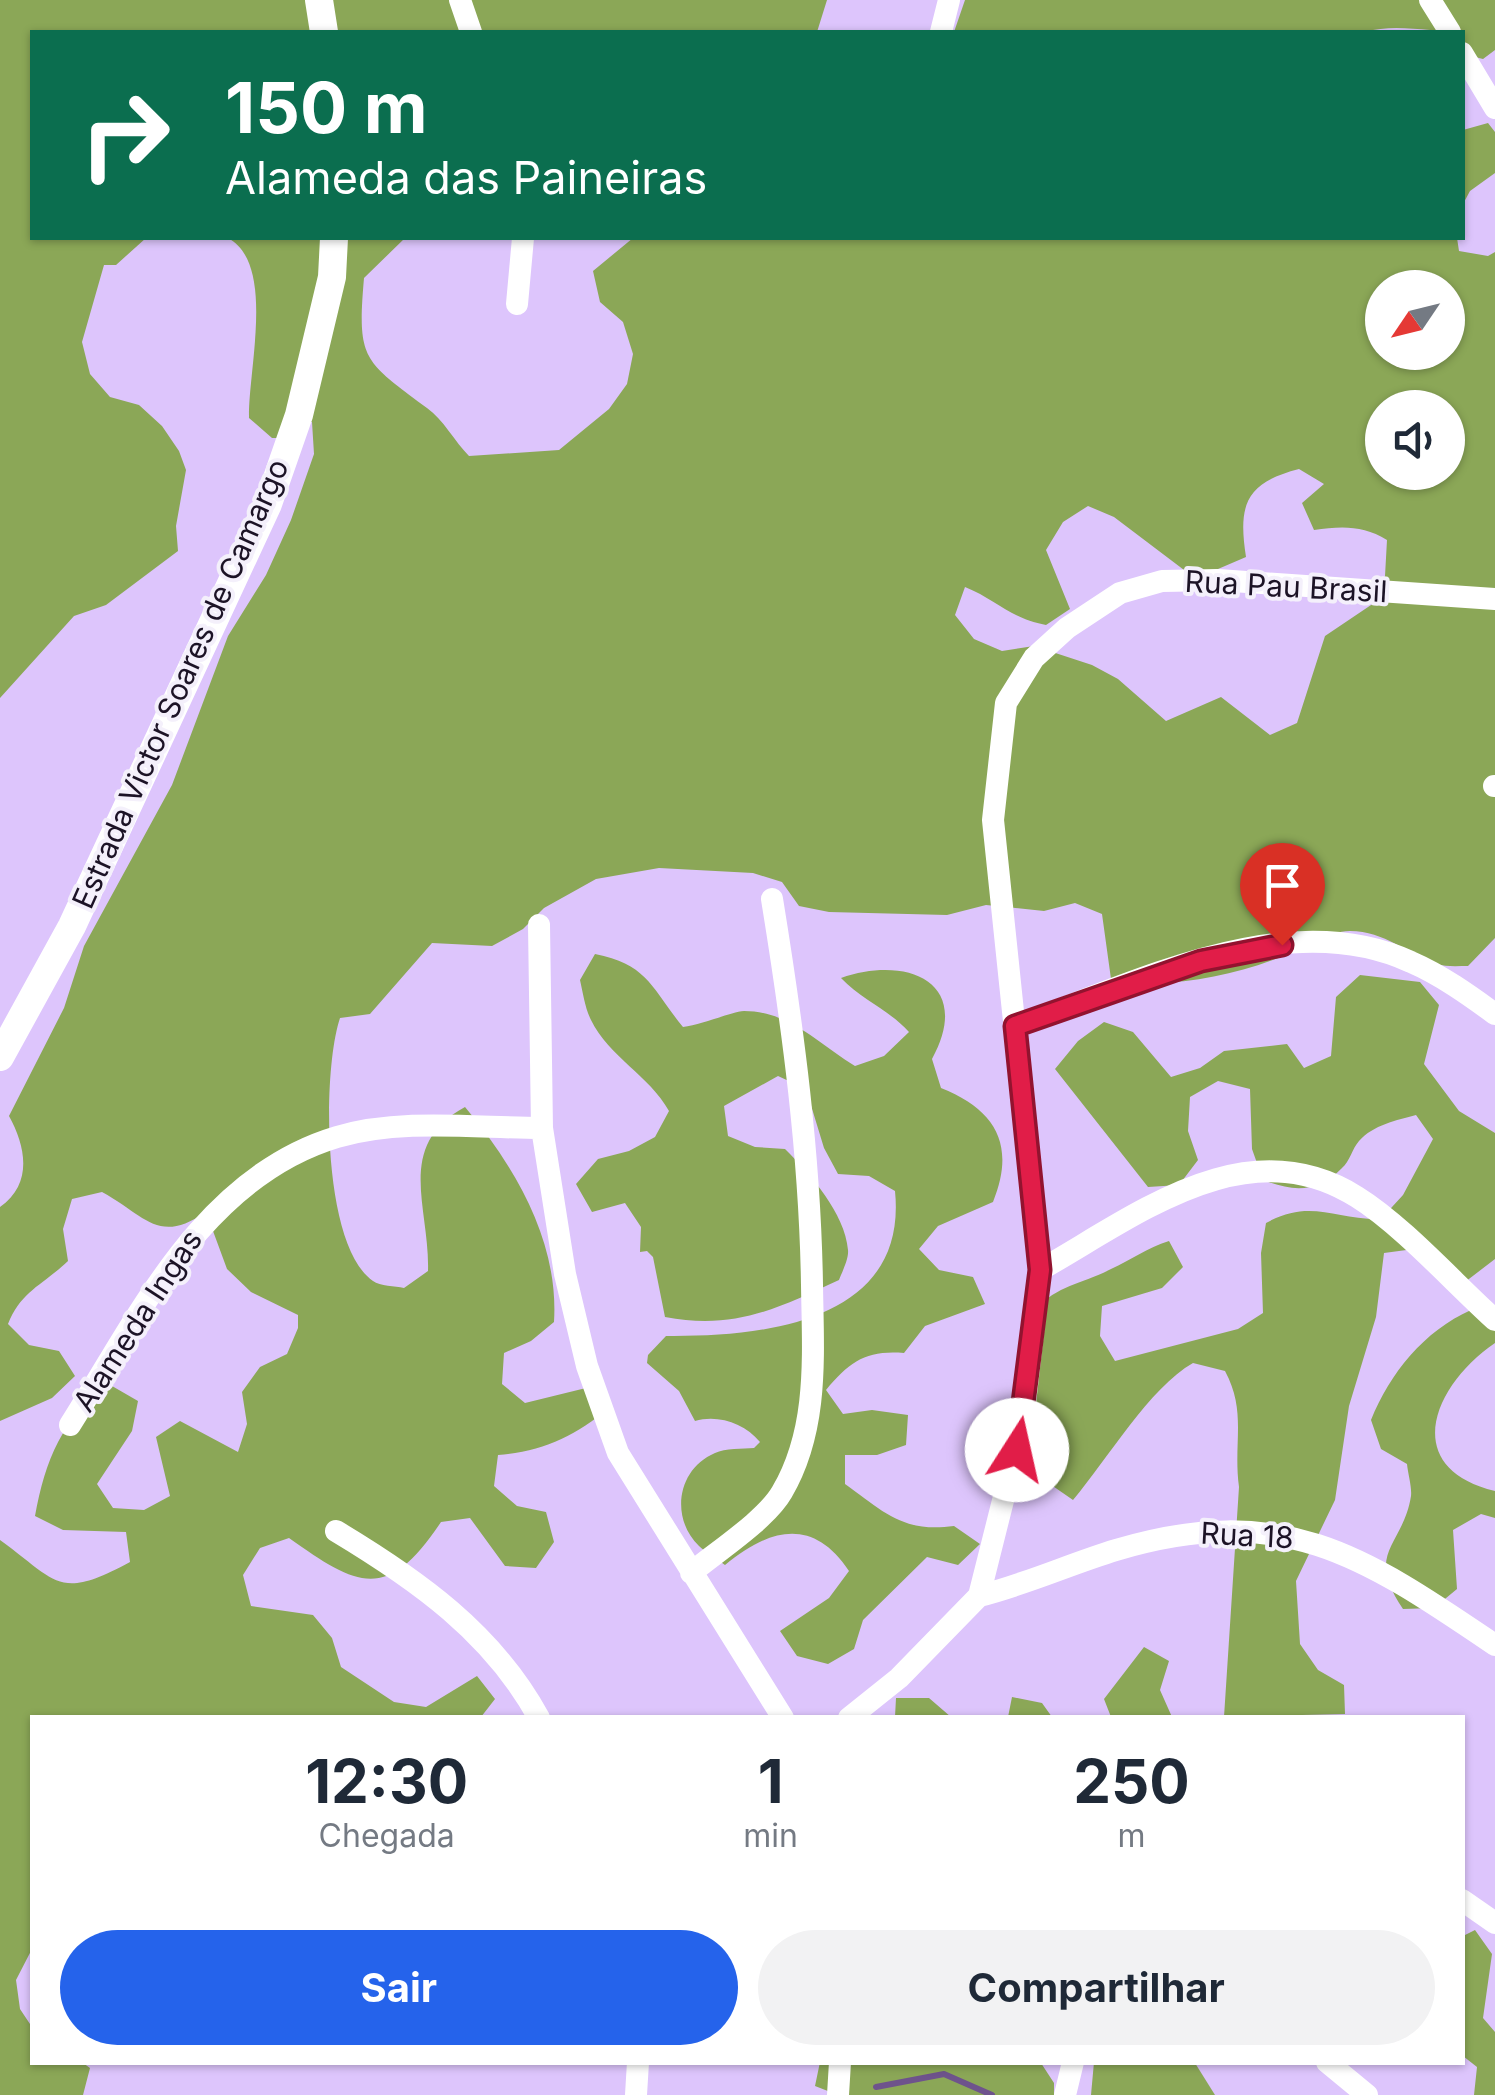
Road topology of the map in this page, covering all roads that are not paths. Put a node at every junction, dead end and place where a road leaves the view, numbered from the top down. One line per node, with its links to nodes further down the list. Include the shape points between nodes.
1 (319, 0): 5 (main road)
2 (460, 0): 6 (street)
3 (949, 0): 7 (street)
4 (1430, 0): 8 (street)
5 (324, 30)
6 (470, 30)
7 (941, 30)
8 (1449, 30)
9 (1465, 58): 10 (street)
10 (1495, 108)
11 (334, 240): 19 (main road, Estrada Victor Soares de Camargo, via 332,277 303,398 268,504 72,926)
12 (523, 240): 13 (street)
13 (517, 304)
14 (1495, 599): 18 (street, Rua Pau Brasil, via 1162,581 1120,594 1056,638 1034,658 1006,703 996,764 993,820)
15 (772, 899): 25 (street, via 810,1190 808,1426 780,1495)
16 (539, 925): 20 (street)
17 (1495, 1014): 18 (street, via 1410,961 1312,941 1201,961)
18 (1015, 1026): 21 (street, Rua Pau Brasil)
19 (0, 1057)
20 (542, 1128): 23 (street, Alameda Ingas, via 398,1127 338,1136 291,1156 203,1222); 25 (street, via 586,1366 618,1453)
21 (1040, 1270): 22 (street, via 1194,1183 1278,1172 1318,1178 1359,1197); 26 (street, Rua Pau Brasil, via 1022,1422)
22 (1495, 1320)
23 (70, 1426)
24 (336, 1531): 28 (street, via 456,1614)
25 (691, 1573): 29 (street)
26 (979, 1596): 27 (street, Rua 18, via 1191,1530 1244,1529 1309,1539 1358,1557); 30 (street)
27 (1495, 1645)
28 (537, 1715)
29 (780, 1715)
30 (853, 1715)
31 (1465, 1902): 32 (street)
32 (1495, 1924)
33 (638, 2065): 37 (street)
34 (840, 2065): 38 (street)
35 (1071, 2065): 39 (street)
36 (1331, 2065): 40 (street)
37 (636, 2095)
38 (838, 2095)
39 (1065, 2095)
40 (1368, 2095)

